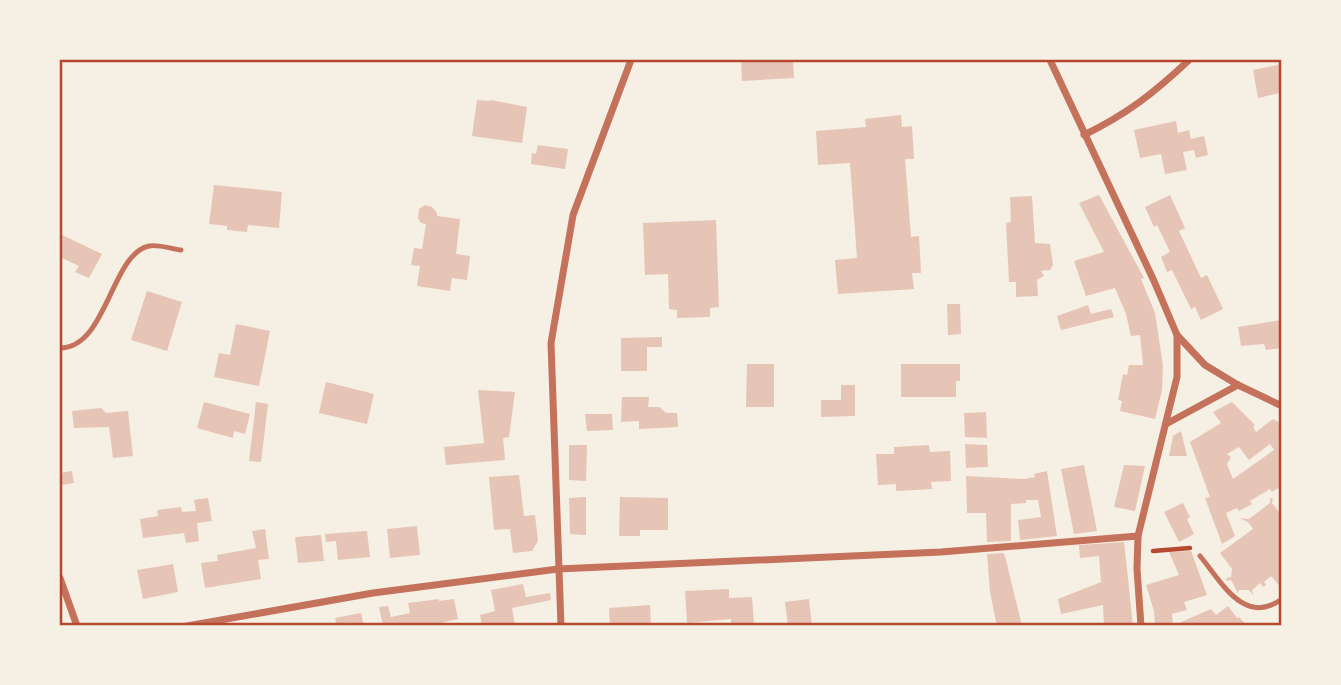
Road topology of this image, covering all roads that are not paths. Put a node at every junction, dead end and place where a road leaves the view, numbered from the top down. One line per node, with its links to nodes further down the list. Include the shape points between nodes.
1 (631, 60): 13 (street, via 573,215 551,343)
2 (1050, 60): 4 (street)
3 (1189, 60): 4 (street, via 1154,93)
4 (1084, 135): 6 (street)
5 (181, 250): 7 (lane, via 150,246 141,250 127,265 88,335 78,344)
6 (1177, 335): 8 (street, via 1205,365); 10 (street, via 1177,377)
7 (60, 348)
8 (1238, 385): 9 (street); 10 (street)
9 (1282, 407)
10 (1166, 424): 11 (street)
11 (1138, 536): 13 (street, via 942,552); 19 (street)
12 (1200, 556): 15 (lane, via 1237,602 1264,607)
13 (558, 569): 17 (street, via 373,593); 18 (street)
14 (60, 578): 16 (street)
15 (1282, 600)
16 (77, 625)
17 (187, 625)
18 (561, 625)
19 (1141, 625)

